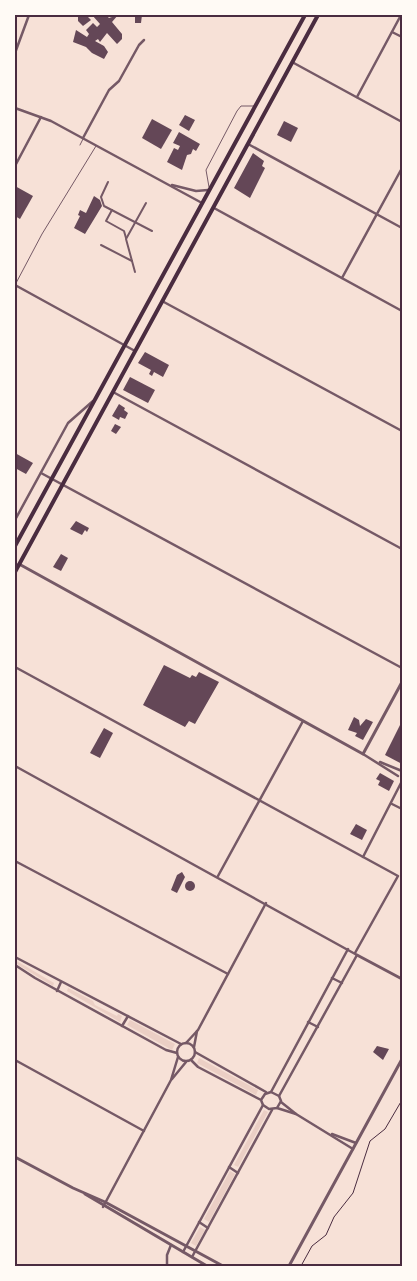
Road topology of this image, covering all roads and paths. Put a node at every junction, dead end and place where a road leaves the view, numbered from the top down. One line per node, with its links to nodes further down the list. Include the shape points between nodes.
1 (30, 15): 8 (street)
2 (304, 15): 11 (main road)
3 (318, 15): 9 (main road)
4 (401, 15): 5 (street)
5 (392, 32): 6 (street); 10 (street)
6 (402, 37)
7 (144, 40): 15 (street, via 107,94)
8 (15, 53)
9 (292, 62): 10 (street); 16 (main road)
10 (356, 98): 14 (street)
11 (256, 106): 23 (main road); 23 (lane, via 241,106 237,111 206,170)
12 (15, 108): 13 (street)
13 (41, 117): 15 (street); 19 (street)
14 (402, 122)
15 (83, 138): 17 (lane); 18 (street)
16 (248, 144): 26 (main road); 28 (street)
17 (80, 145)
18 (97, 145): 22 (street); 37 (lane)
19 (15, 166)
20 (402, 168): 28 (street)
21 (108, 182): 27 (street, via 101,197 104,206)
22 (164, 182): 23 (street, via 188,189); 25 (street)
23 (210, 190): 25 (main road)
24 (146, 203): 29 (street)
25 (202, 203): 26 (main road); 40 (main road)
26 (214, 208): 36 (street); 38 (main road)
27 (112, 210): 29 (street); 32 (street, via 106,221 124,232)
28 (377, 214): 30 (street); 36 (street)
29 (135, 222): 31 (street); 32 (street)
30 (402, 228)
31 (152, 231)
32 (126, 239): 34 (street)
33 (101, 245): 34 (street)
34 (133, 261): 35 (street)
35 (134, 272)
36 (342, 278): 39 (street)
37 (15, 285): 40 (street)
38 (162, 300): 41 (main road); 44 (street)
39 (402, 311)
40 (125, 346): 41 (street); 43 (main road)
41 (135, 351): 42 (main road)
42 (113, 392): 47 (main road); 50 (street)
43 (96, 399): 45 (street, via 68,423); 46 (main road)
44 (402, 431)
45 (41, 473): 46 (street); 48 (street)
46 (52, 479): 47 (street); 49 (main road)
47 (62, 485): 52 (main road); 55 (street)
48 (15, 520)
49 (15, 546)
50 (402, 549)
51 (15, 561): 52 (main road)
52 (19, 564): 53 (main road); 57 (street)
53 (15, 572)
54 (15, 667): 64 (street)
55 (402, 668)
56 (402, 682): 58 (street)
57 (303, 720): 58 (street); 64 (street)
58 (363, 754): 59 (street)
59 (378, 762): 61 (street); 62 (street)
60 (15, 766): 69 (street)
61 (402, 771): 62 (street)
62 (398, 776): 63 (street)
63 (402, 781): 65 (street)
64 (260, 800): 67 (street); 69 (street)
65 (392, 804): 66 (street); 67 (street)
66 (402, 809)
67 (364, 856): 72 (street, via 398,876)
68 (15, 861): 75 (street)
69 (218, 876): 70 (street)
70 (266, 903): 71 (street); 75 (street)
71 (348, 949): 72 (street); 76 (street)
72 (356, 954): 77 (street); 79 (street)
73 (15, 957): 78 (street)
74 (15, 965): 80 (street)
75 (228, 974): 85 (street)
76 (332, 978): 79 (street); 82 (street)
77 (402, 979)
78 (61, 982): 80 (street); 81 (street)
79 (342, 983): 84 (street)
80 (57, 990): 83 (street)
81 (128, 1016): 83 (street); 87 (street)
82 (308, 1022): 84 (street); 97 (street)
83 (122, 1026): 90 (street)
84 (318, 1027): 99 (street)
85 (198, 1030): 86 (street); 88 (street)
86 (186, 1043): 87 (street); 88 (street)
87 (181, 1044): 90 (street)
88 (194, 1047): 89 (street)
89 (195, 1052): 94 (street); 98 (street)
90 (177, 1053): 91 (street)
91 (178, 1057): 95 (street); 96 (street)
92 (402, 1059): 109 (street)
93 (15, 1060): 107 (street)
94 (191, 1060): 95 (street); 100 (street, via 198,1067)
95 (186, 1062): 96 (street)
96 (171, 1080): 107 (street)
97 (271, 1092): 98 (street); 99 (street)
98 (266, 1093): 100 (street)
99 (279, 1096): 102 (street)
100 (262, 1100): 103 (street)
101 (402, 1100): 128 (path, via 385,1129 370,1141 353,1193 334,1217 326,1234 309,1250)
102 (281, 1101): 104 (street); 106 (street)
103 (263, 1105): 105 (street); 112 (street)
104 (277, 1108): 105 (street); 106 (street)
105 (272, 1110): 113 (street)
106 (296, 1114): 108 (street)
107 (144, 1130): 115 (street)
108 (330, 1133): 109 (street); 110 (street)
109 (356, 1143): 110 (street)
110 (353, 1149): 127 (street)
111 (15, 1157): 114 (street)
112 (229, 1168): 113 (street); 117 (street)
113 (238, 1173): 118 (street)
114 (83, 1193): 115 (street); 116 (street)
115 (105, 1202): 116 (street); 120 (street)
116 (102, 1206): 119 (street)
117 (199, 1222): 118 (street); 120 (street)
118 (208, 1228): 121 (street)
119 (171, 1245): 122 (street); 124 (street)
120 (186, 1246): 121 (street); 122 (street)
121 (195, 1250): 123 (street); 126 (street)
122 (183, 1252): 123 (street)
123 (192, 1257): 125 (street)
124 (167, 1266)
125 (207, 1266)
126 (223, 1266)
127 (289, 1266)
128 (301, 1266)

